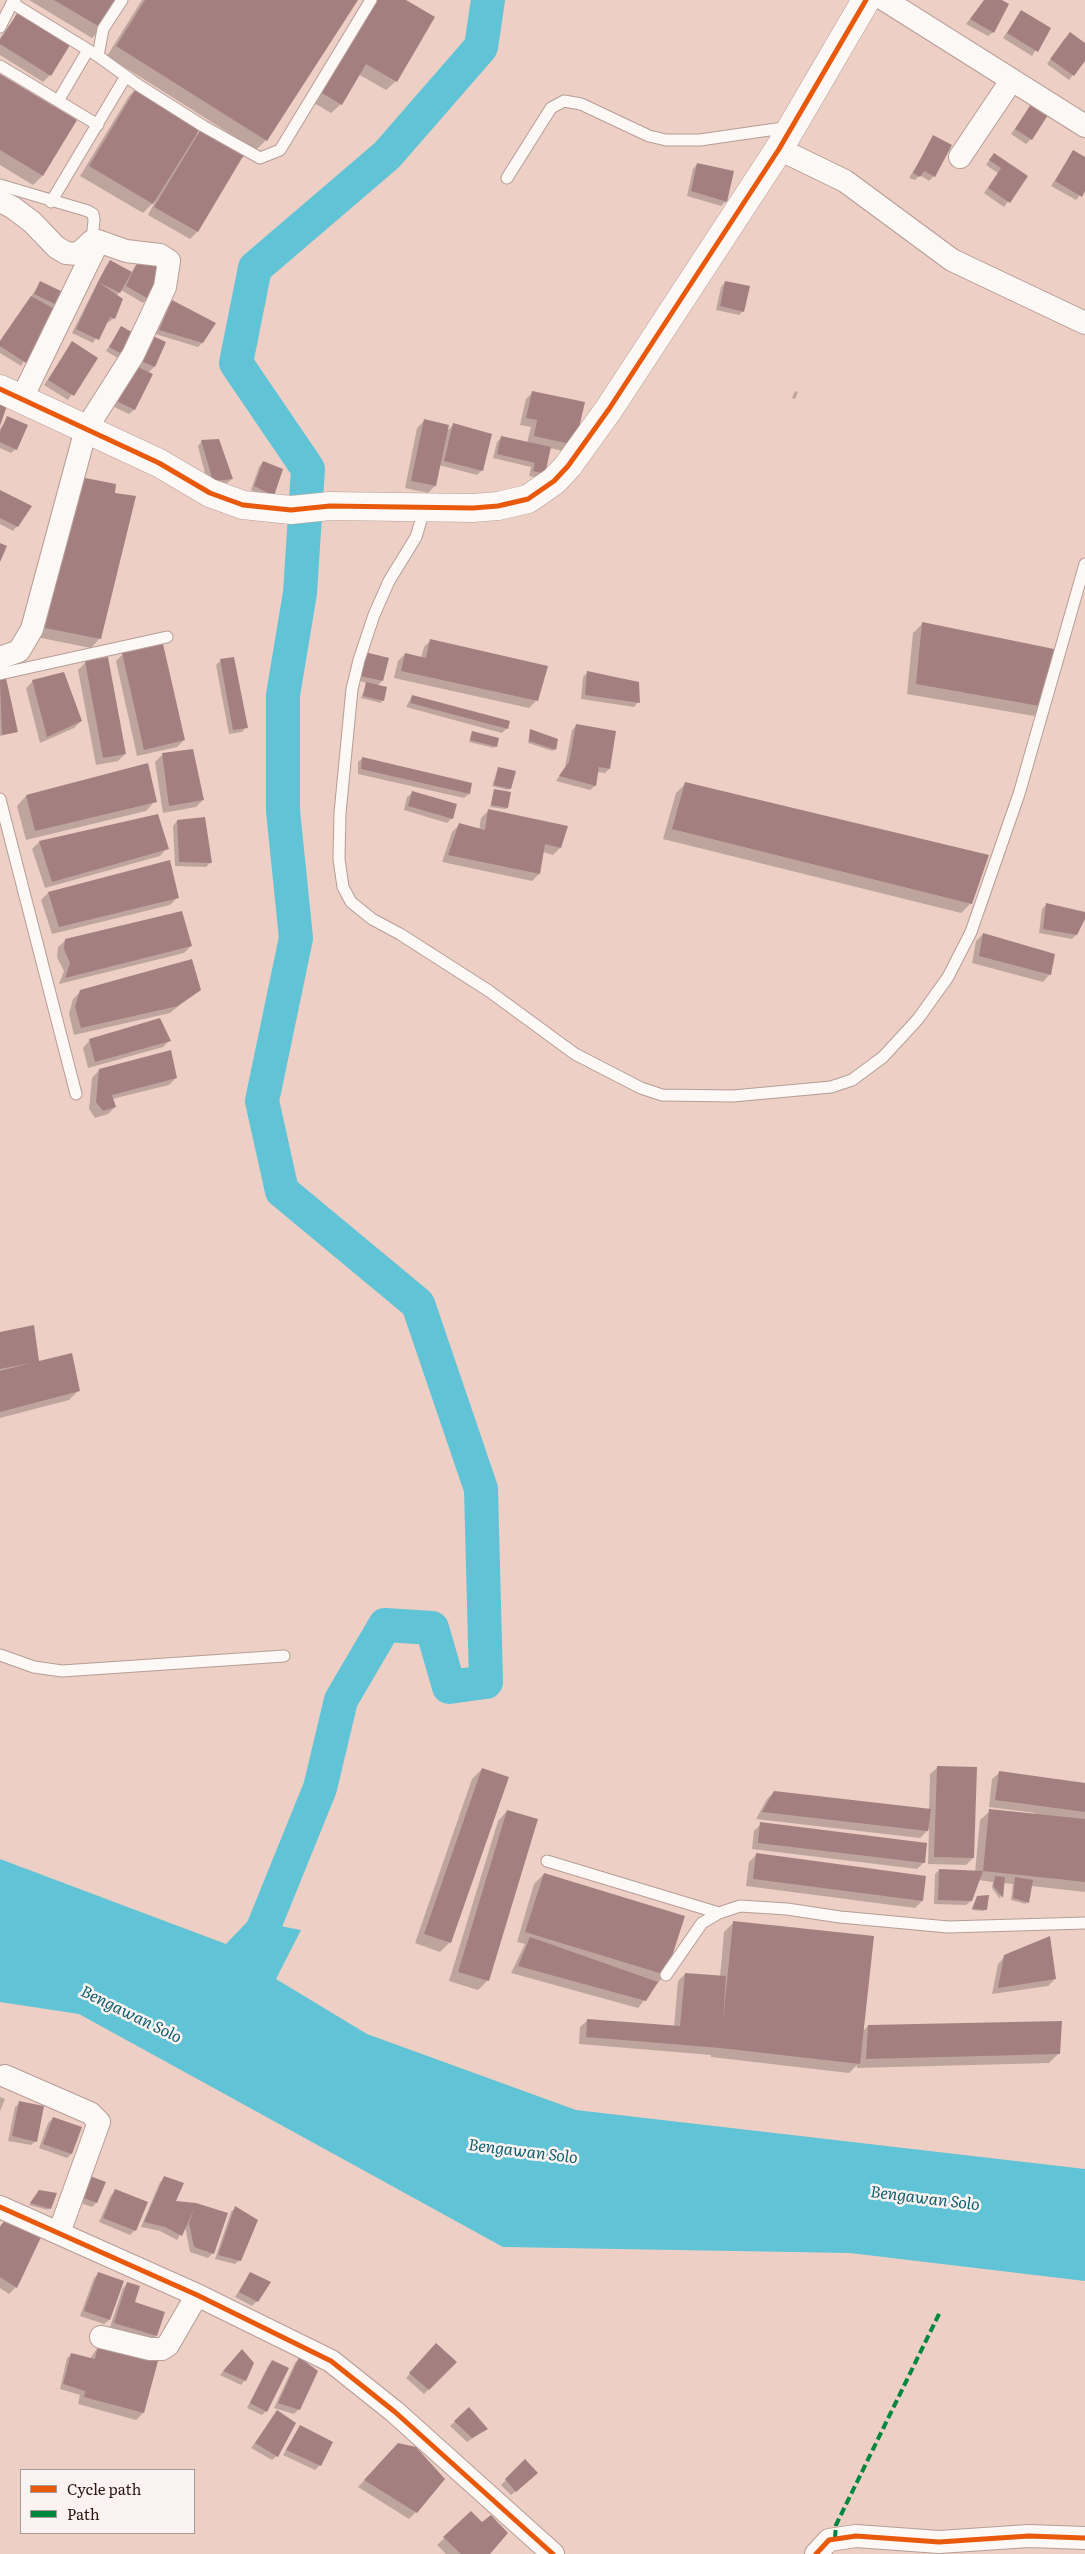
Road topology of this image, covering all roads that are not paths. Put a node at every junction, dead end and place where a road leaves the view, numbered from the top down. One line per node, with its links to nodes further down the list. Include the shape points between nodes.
1 (122, 0): 7 (lane, via 103,29)
2 (370, 0): 9 (lane, via 280,150 268,157 260,158 248,152)
3 (866, 0): 14 (street)
4 (885, 0): 10 (street)
5 (14, 2): 6 (lane); 7 (lane)
6 (0, 27)
7 (93, 53): 9 (lane); 11 (lane)
8 (0, 66): 11 (lane)
9 (126, 76): 12 (lane)
10 (1011, 81): 13 (street); 15 (street)
11 (58, 101): 12 (lane)
12 (98, 125): 19 (lane)
13 (1085, 126)
14 (785, 138): 16 (lane, via 674,141 649,136 580,104 564,101 551,108); 21 (street, via 952,260); 24 (street, via 609,409 554,481 528,499 512,504 473,508)
15 (960, 157)
16 (507, 178)
17 (0, 185): 19 (lane)
18 (0, 202): 20 (street, via 32,222 66,253 78,254)
19 (52, 202): 20 (lane, via 93,214)
20 (95, 241): 22 (street); 23 (street, via 126,251 160,255 169,261 165,287 133,354)
21 (1085, 323)
22 (11, 394): 23 (street)
23 (86, 430): 24 (street, via 158,463 210,492 255,507 291,510 330,506); 27 (street, via 32,629 19,651)
24 (426, 507): 25 (lane, via 416,537 389,581 374,615 357,667 340,813 339,859 343,887 351,902 372,920 400,934 489,991 576,1054 641,1088 662,1095 733,1096 831,1087 852,1080 883,1057 918,1019 948,977 971,932 1019,794)
25 (1085, 564)
26 (167, 637): 28 (lane)
27 (0, 658)
28 (0, 674)
29 (0, 799): 30 (lane)
30 (76, 1094)
31 (0, 1655): 32 (lane, via 34,1667 62,1671)
32 (284, 1656)
33 (547, 1861): 34 (lane)
34 (719, 1913): 35 (lane, via 740,1906 778,1908 948,1927); 36 (lane, via 702,1923)
35 (1085, 1923)
36 (666, 1975)
37 (5, 2076): 39 (street, via 90,2112 98,2122)
38 (0, 2207): 39 (street)
39 (59, 2233): 40 (street)
40 (198, 2295): 41 (street, via 168,2345 162,2349); 43 (street, via 331,2361 395,2412)
41 (101, 2337)
42 (1085, 2538): 44 (street, via 1037,2536 939,2542 856,2536 829,2540)
43 (553, 2554)
44 (816, 2554)

